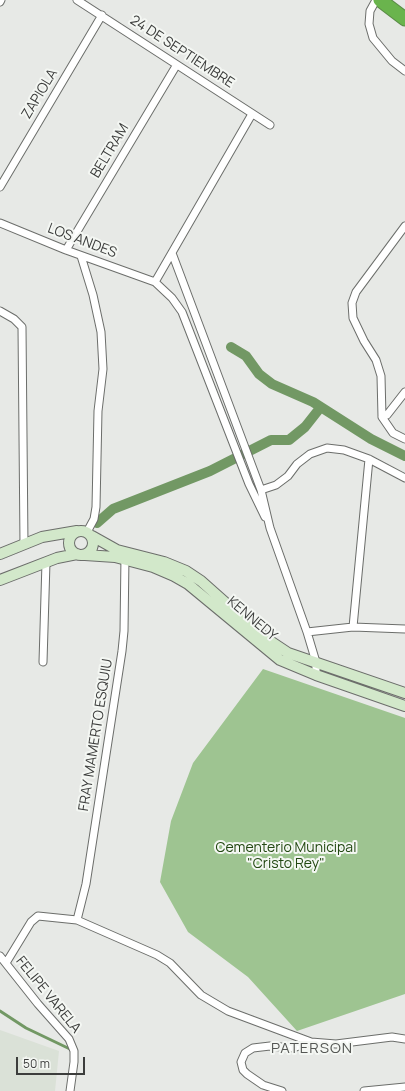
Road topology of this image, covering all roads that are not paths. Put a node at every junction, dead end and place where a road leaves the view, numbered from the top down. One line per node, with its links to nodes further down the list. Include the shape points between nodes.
1 (77, 0): 4 (street, 24 DE SEPTIEMBRE)
2 (376, 0): 7 (street, via 370,11 369,24 373,38 392,61)
3 (380, 0): 5 (highway)
4 (102, 15): 6 (street, 24 DE SEPTIEMBRE); 10 (street, ZAPIOLA)
5 (405, 19)
6 (176, 66): 8 (street, 24 DE SEPTIEMBRE); 13 (street, BELTRAM)
7 (405, 71)
8 (252, 114): 9 (street, 24 DE SEPTIEMBRE); 14 (street)
9 (270, 125)
10 (0, 187)
11 (0, 223): 13 (street, LOS ANDES)
12 (405, 226): 19 (street, via 356,292 352,303 353,318 378,365 381,376)
13 (66, 250): 15 (street, LOS ANDES)
14 (172, 253): 16 (street); 23 (street)
15 (81, 256): 16 (street, LOS ANDES); 25 (street, via 101,332 102,369 98,411 96,507 94,519)
16 (155, 282): 24 (street, via 182,312 236,453)
17 (0, 311): 26 (street, via 22,327)
18 (405, 392): 19 (street, via 388,415)
19 (382, 417): 20 (street, via 393,433)
20 (405, 439)
21 (369, 459): 22 (street); 23 (street, via 344,450 327,448 310,454 276,485); 32 (street)
22 (405, 478)
23 (261, 490): 24 (street)
24 (270, 528): 34 (street)
25 (85, 533): 26 (street, via 54,534); 28 (street, via 93,546 89,553); 28 (street, via 72,534 69,541 70,549); 29 (street, KENNEDY)
26 (24, 544): 27 (street)
27 (0, 554)
28 (81, 555): 29 (street, KENNEDY); 30 (street, KENNEDY)
29 (125, 556): 36 (street, KENNEDY, via 164,562 186,571 276,646 288,653); 37 (street, KENNEDY, via 179,578 272,654 292,666); 40 (street, FRAY MAMERTO ESQUIU, via 122,651 86,884)
30 (46, 562): 31 (street, KENNEDY); 35 (street)
31 (0, 580)
32 (353, 627): 33 (street); 34 (street)
33 (405, 628)
34 (307, 632): 36 (street)
35 (43, 662)
36 (316, 662): 37 (street); 38 (street, KENNEDY)
37 (316, 675): 39 (street, KENNEDY)
38 (405, 693)
39 (405, 706)
40 (77, 920): 42 (street, via 38,916 31,922); 44 (street, via 157,955 170,963 201,995 228,1011)
41 (0, 956): 42 (street, FELIPE VARELA)
42 (6, 963): 46 (street, FELIPE VARELA, via 69,1039 74,1051)
43 (405, 1039): 44 (street, via 392,1037 336,1044)
44 (311, 1042): 47 (street, via 293,1048 253,1048 245,1053 243,1070 254,1080)
45 (405, 1087): 48 (street)
46 (70, 1091)
47 (282, 1091)
48 (364, 1091)

